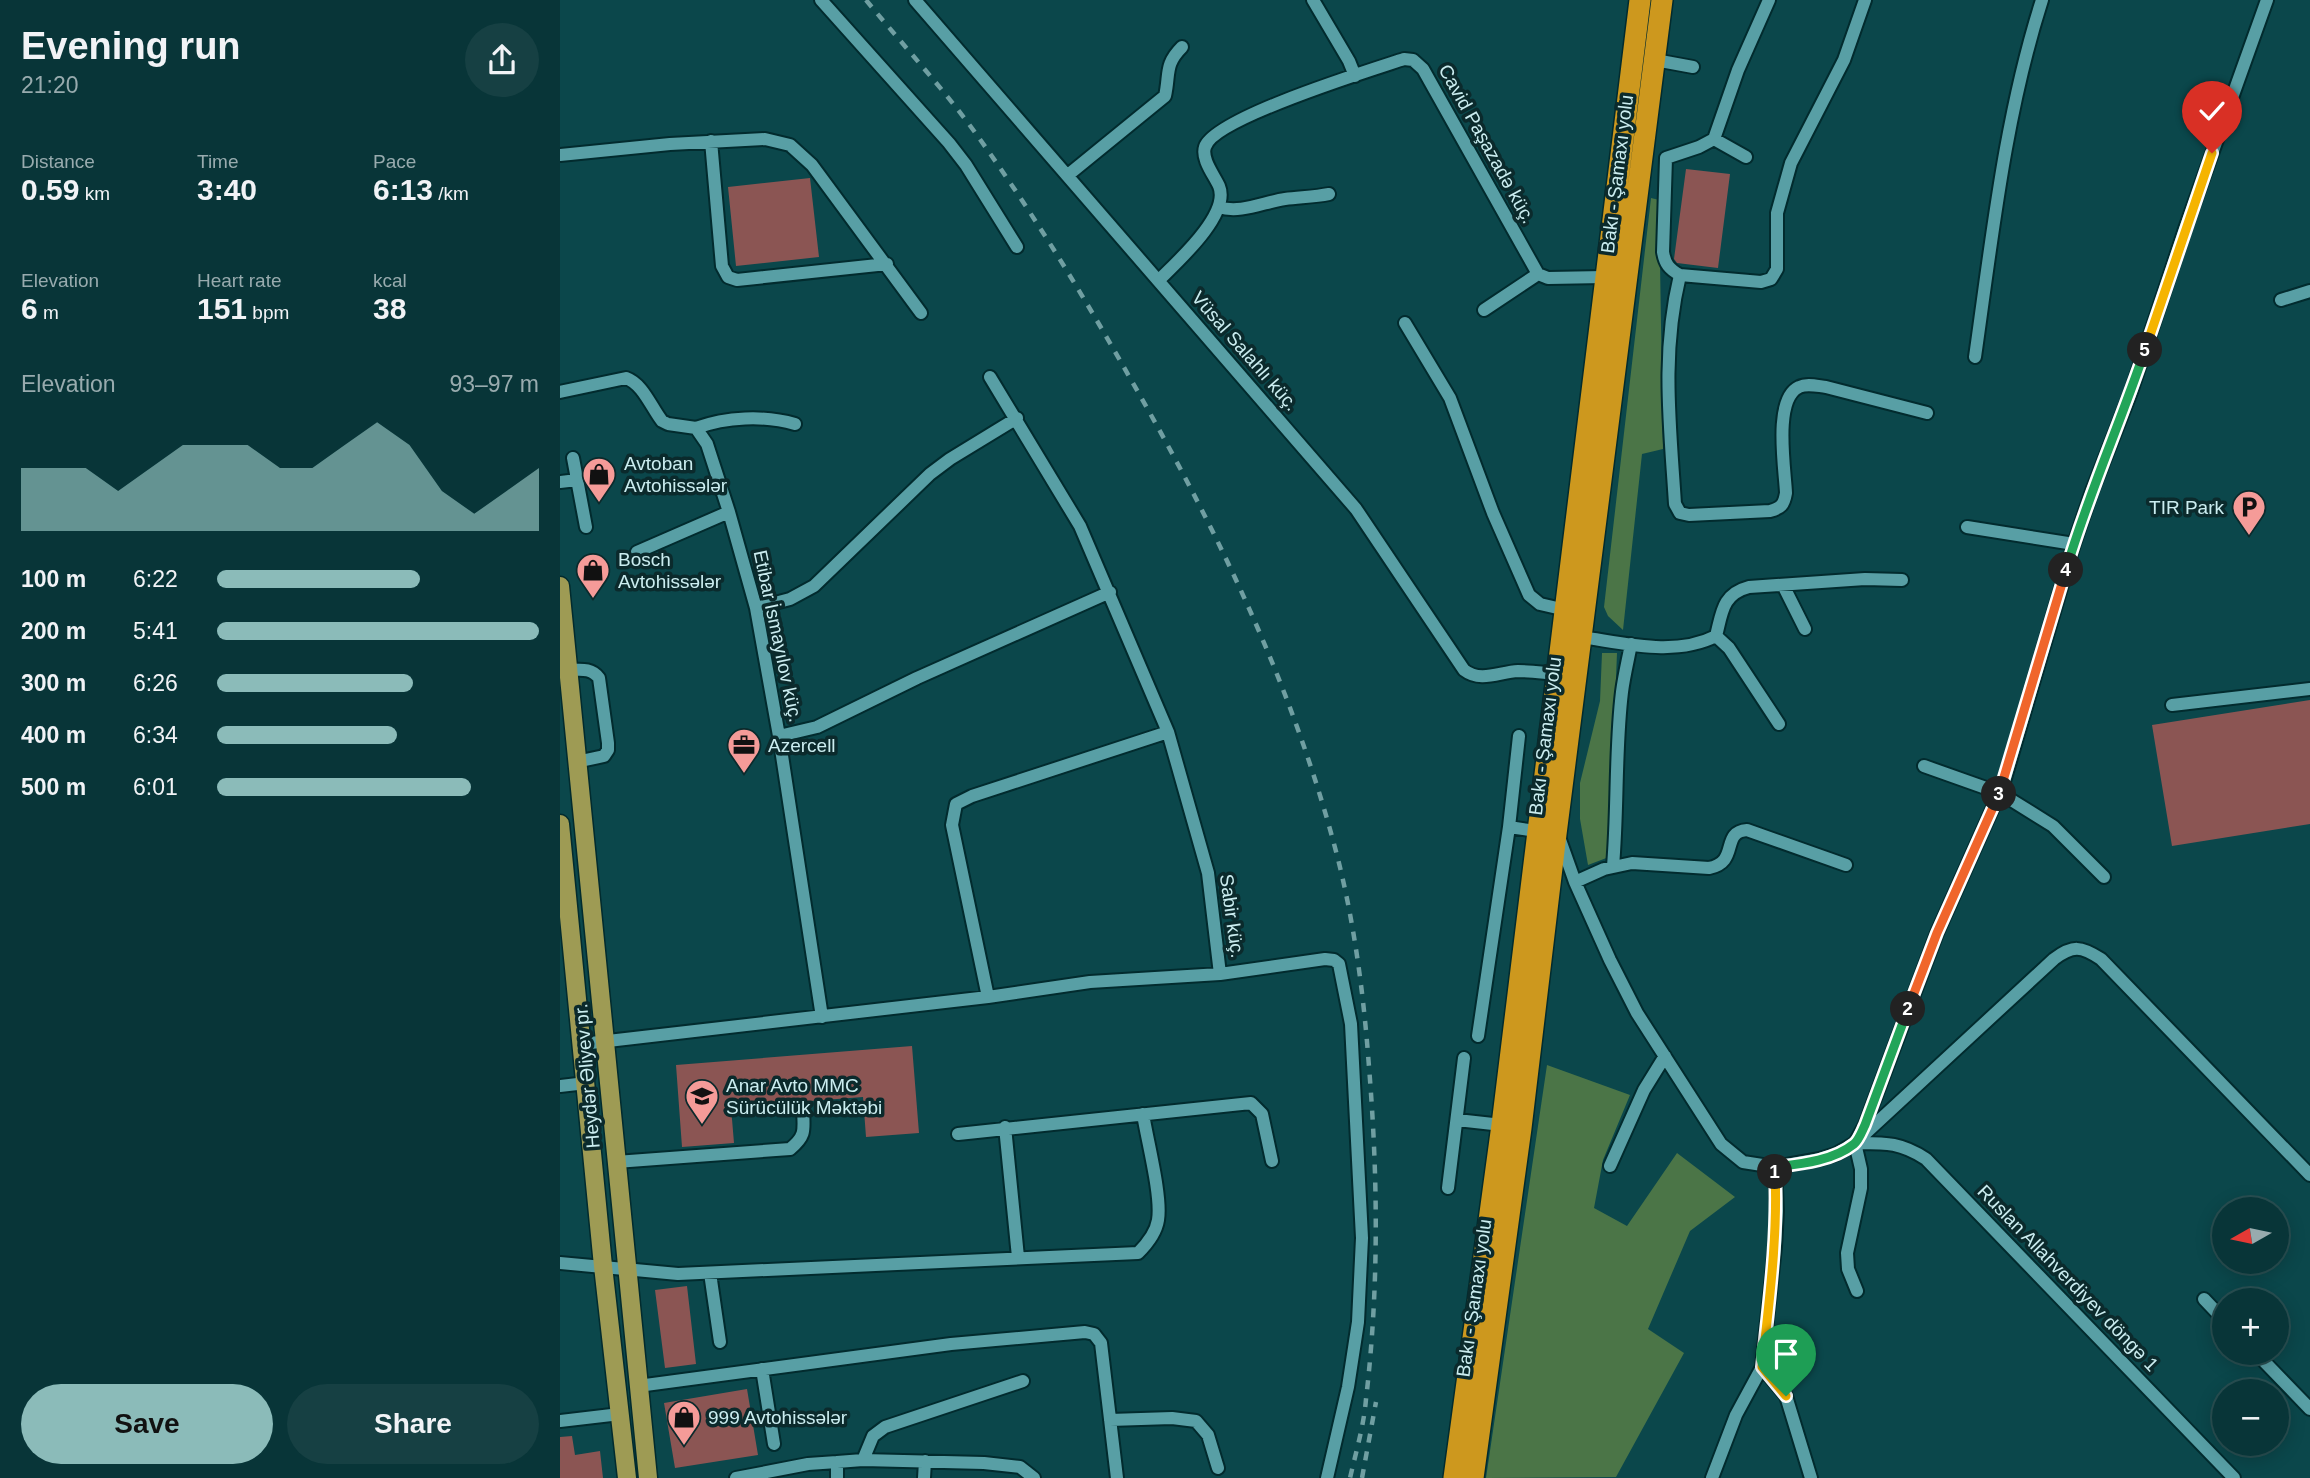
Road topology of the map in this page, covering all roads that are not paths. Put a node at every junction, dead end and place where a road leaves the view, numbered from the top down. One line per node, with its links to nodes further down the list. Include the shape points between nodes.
1 (821, 0): 23 (street, via 949,143)
2 (915, 0): 20 (street, Vüsal Salahlı küç.)
3 (1313, 0): 13 (street)
4 (1640, 0): 27 (highway, Bakı - Şamaxı yolu)
5 (1662, 0): 11 (highway, Bakı - Şamaxı yolu)
6 (1769, 0): 14 (street)
7 (1865, 0): 26 (street, via 1844,60 1791,163 1777,213 1777,269 1771,279)
8 (2042, 0): 34 (street, via 2026,50 1996,209)
9 (2267, 0): 47 (street)
10 (1182, 47): 20 (street, via 1168,66 1165,96)
11 (1655, 60): 12 (street); 16 (highway, Bakı - Şamaxı yolu)
12 (1693, 66)
13 (1355, 76): 22 (street, Cavid Paşazadə küç., via 1242,118 1208,141 1205,158 1220,188); 25 (street, Cavid Paşazadə küç., via 1404,59 1423,69)
14 (1714, 139): 18 (street); 19 (street)
15 (711, 141): 17 (street); 24 (street, via 765,139 790,145 812,165); 24 (street, via 722,266 728,277 737,280)
16 (1643, 153): 19 (street); 57 (highway, Bakı - Şamaxı yolu)
17 (560, 155)
18 (1746, 157)
19 (1666, 158): 26 (street, via 1662,252 1671,270)
20 (1068, 175): 28 (street, Vüsal Salahlı küç.)
21 (1329, 194): 22 (street, via 1235,209)
22 (1219, 207): 28 (street, via 1196,242)
23 (1017, 247)
24 (887, 264): 32 (street)
25 (1538, 274): 27 (street, via 1548,278); 31 (street)
26 (1680, 275): 37 (street, via 1672,308 1667,379 1675,504 1680,513 1770,511 1784,504 1783,414 1797,387 1811,384)
27 (1604, 277): 54 (highway, Bakı - Şamaxı yolu)
28 (1158, 280): 60 (street, Vüsal Salahlı küç., via 1356,509 1465,670 1473,677 1521,671)
29 (2310, 292): 30 (street)
30 (2281, 300)
31 (1484, 310)
32 (921, 313)
33 (1405, 323): 54 (street, via 1450,398 1529,595 1541,604)
34 (1975, 357)
35 (990, 377): 38 (street, Sabir küç.)
36 (560, 392): 40 (street, via 626,378 633,380 662,421)
37 (1927, 413)
38 (1017, 418): 52 (street, Sabir küç., via 1080,526); 53 (street, via 930,474 814,586 790,599)
39 (795, 424): 40 (street, via 748,419)
40 (696, 428): 44 (street, Etibar İsmayılov küç., via 707,444)
41 (573, 458): 42 (street)
42 (577, 481): 43 (street); 45 (street)
43 (560, 482)
44 (729, 512): 48 (street); 53 (street, Etibar İsmayılov küç.)
45 (586, 527)
46 (1967, 527): 47 (street)
47 (2074, 544): 69 (street)
48 (638, 552)
49 (1902, 580): 50 (street)
50 (1783, 585): 55 (street); 56 (street, via 1736,590 1724,603)
51 (560, 586): 59 (main road, Heydər Əliyev pr.)
52 (1110, 592): 64 (street, Sabir küç.); 65 (street, via 817,727)
53 (756, 608): 65 (street, Etibar İsmayılov küç.)
54 (1566, 610): 60 (highway, Bakı - Şamaxı yolu)
55 (1805, 629)
56 (1716, 636): 58 (street, via 1685,647); 63 (street, via 1730,648)
57 (1581, 637): 58 (street); 72 (highway, Bakı - Şamaxı yolu)
58 (1630, 644): 75 (street, via 1618,733)
59 (568, 670): 67 (main road, Heydər Əliyev pr.); 67 (street, via 595,672 608,743 604,756)
60 (1557, 674): 72 (highway, Bakı - Şamaxı yolu)
61 (2310, 689): 62 (street)
62 (2172, 705)
63 (1779, 724)
64 (1168, 732): 78 (street, Sabir küç., via 1208,873); 79 (street, via 956,804 952,825)
65 (779, 736): 80 (street, Etibar İsmayılov küç.)
66 (1519, 736): 71 (street)
67 (576, 762): 82 (main road, Heydər Əliyev pr.)
68 (1924, 766): 69 (street)
69 (2000, 793): 76 (street, via 2053,826); 94 (street, via 1937,933)
70 (560, 824): 73 (main road, Heydər Əliyev pr.)
71 (1508, 827): 72 (street); 81 (street)
72 (1547, 833): 77 (street, via 1562,843); 91 (highway, Bakı - Şamaxı yolu); 133 (highway, Bakı - Şamaxı yolu, via 1521,1128)
73 (561, 849): 83 (main road, Heydər Əliyev pr.)
74 (1846, 865): 75 (street, via 1741,830 1734,835 1720,866)
75 (1613, 866): 77 (street)
76 (2104, 877)
77 (1576, 882): 84 (street, via 1637,1013)
78 (1220, 974): 79 (street, Sabir küç., via 1090,982); 131 (street, via 1325,959 1339,964 1343,976 1351,1024 1362,1238 1358,1322)
79 (988, 997): 80 (street, Sabir küç.)
80 (822, 1017): 82 (street, Sabir küç.)
81 (1478, 1036)
82 (605, 1043): 83 (street, Sabir küç.); 96 (main road, Heydər Əliyev pr.)
83 (582, 1044): 86 (main road, Heydər Əliyev pr.)
84 (1665, 1056): 97 (street, via 1639,1100); 98 (street, via 1721,1144 1743,1162)
85 (1464, 1058): 90 (street)
86 (586, 1083): 87 (street); 103 (main road, Heydər Əliyev pr.)
87 (560, 1086)
88 (803, 1111): 96 (street, via 801,1140 790,1149)
89 (1143, 1114): 92 (street); 95 (street, via 1251,1103 1262,1114); 101 (street, via 1157,1192 1158,1220 1149,1242 1138,1253 1122,1255)
90 (1457, 1120): 91 (street); 100 (street)
91 (1502, 1125): 132 (highway, Bakı - Şamaxı yolu)
92 (1005, 1127): 93 (street); 101 (street)
93 (958, 1134)
94 (1855, 1143): 98 (street, via 1820,1159); 99 (street, via 2054,959 2078,948 2101,959); 106 (street, via 1861,1188 1847,1269); 136 (street, Ruslan Allahverdiyev döngə 1, via 1895,1144 1926,1158)
95 (1272, 1161)
96 (616, 1163): 104 (main road, Heydər Əliyev pr.)
97 (1610, 1166)
98 (1775, 1167): 111 (street, via 1777,1211)
99 (2310, 1175)
100 (1448, 1188)
101 (1018, 1257): 105 (street)
102 (560, 1263): 103 (street)
103 (603, 1266): 104 (street); 116 (main road, Heydər Əliyev pr.)
104 (626, 1268): 105 (street, via 678,1275); 114 (main road, Heydər Əliyev pr.)
105 (710, 1273): 109 (street)
106 (1857, 1291)
107 (2204, 1299): 108 (street)
108 (2212, 1307)
109 (720, 1342)
110 (2268, 1365): 115 (street)
111 (1762, 1367): 134 (street, via 1736,1415); 135 (street, via 1786,1396)
112 (762, 1369): 114 (street); 117 (street, via 1085,1332 1101,1343); 119 (street)
113 (1023, 1381): 120 (street, via 885,1427 873,1436)
114 (638, 1386): 125 (main road, Heydər Əliyev pr.)
115 (2310, 1409)
116 (620, 1414): 118 (street); 124 (main road, Heydər Əliyev pr.)
117 (1110, 1420): 123 (street, via 1196,1420 1208,1435); 130 (street)
118 (560, 1421)
119 (774, 1444)
120 (863, 1460): 121 (street); 122 (street)
121 (925, 1461): 128 (street); 129 (street, via 1020,1467)
122 (837, 1462): 126 (street); 127 (street)
123 (1218, 1468)
124 (627, 1478)
125 (648, 1478)
126 (736, 1478)
127 (837, 1478)
128 (924, 1478)
129 (1034, 1478)
130 (1117, 1478)
131 (1326, 1478)
132 (1454, 1478)
133 (1473, 1478)
134 (1712, 1478)
135 (1811, 1478)
136 (2234, 1478)

